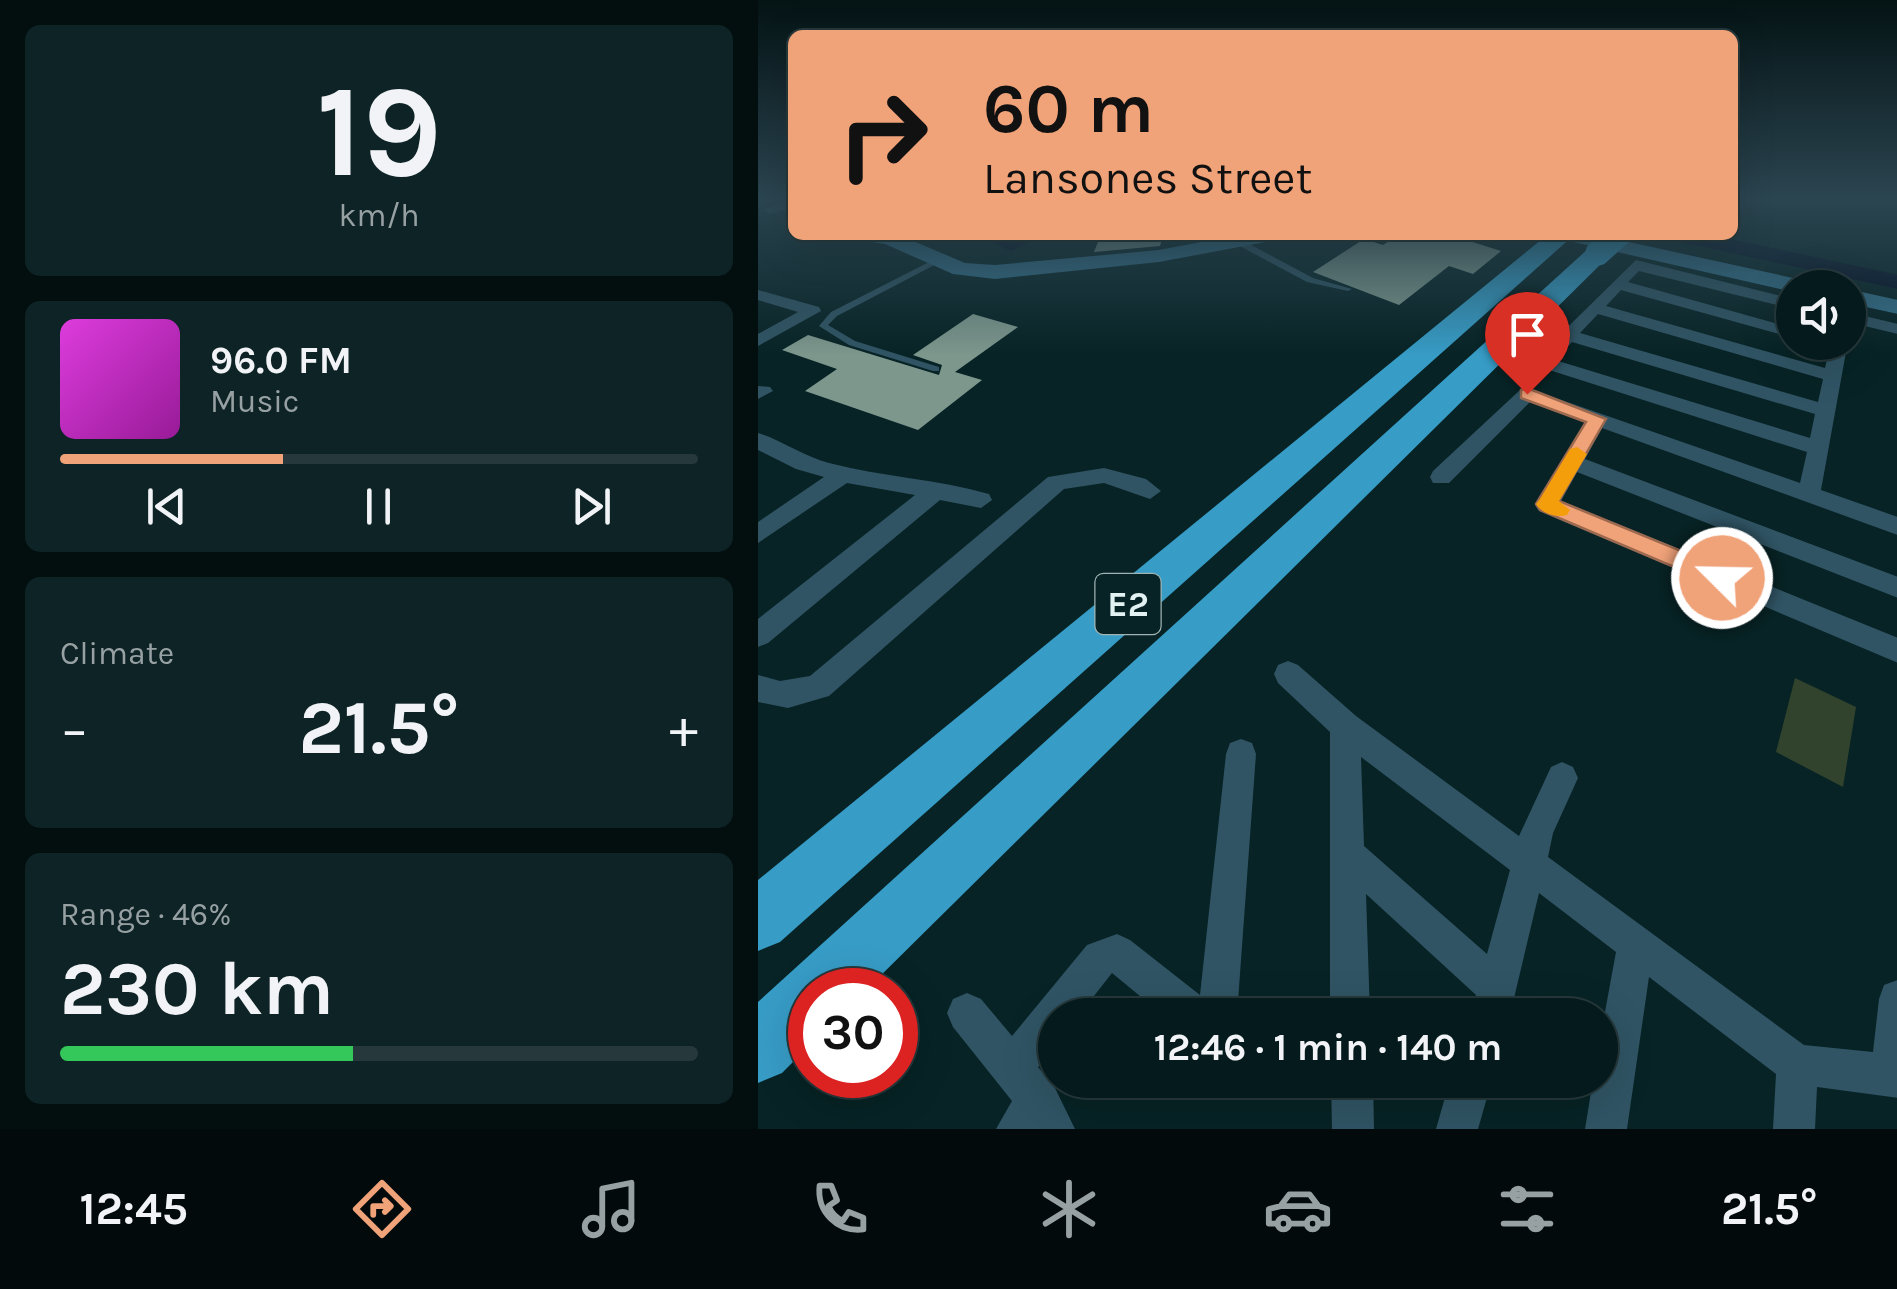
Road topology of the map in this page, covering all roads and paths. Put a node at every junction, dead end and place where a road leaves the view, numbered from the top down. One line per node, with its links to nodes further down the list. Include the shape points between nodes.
1 (916, 251): 7 (street)
2 (1187, 251): 7 (street, via 995,272)
3 (1254, 251): 10 (lane, via 1285,269)
4 (1546, 251): 47 (highway, E2)
5 (1601, 251): 49 (highway, E2)
6 (1628, 251): 8 (street)
7 (938, 261): 22 (lane, via 823,326 852,343)
8 (1776, 282)
9 (1617, 284): 12 (street, via 1636,264); 15 (street); 17 (street)
10 (1348, 289)
11 (758, 295): 20 (street, via 813,311)
12 (1776, 300)
13 (1866, 300): 14 (street)
14 (1898, 307)
15 (1594, 308): 19 (street); 23 (street)
16 (1866, 322): 18 (street)
17 (1776, 327)
18 (1898, 330)
19 (1568, 335): 24 (street); 26 (street, via 1539,366)
20 (758, 341)
21 (1836, 360): 23 (street)
22 (936, 369)
23 (1835, 377): 24 (street)
24 (1827, 411): 26 (street)
25 (1597, 419): 28 (street); 30 (street, via 1527,394); 33 (street)
26 (1818, 448): 33 (street)
27 (763, 452): 29 (street)
28 (1572, 462): 37 (street); 39 (street, via 1547,504)
29 (844, 474): 31 (street); 36 (street)
30 (1441, 477)
31 (938, 489): 34 (street); 38 (street)
32 (1150, 492): 41 (street, via 1104,473 1056,483 819,687 792,696)
33 (1809, 495): 35 (street)
34 (980, 500)
35 (1898, 526)
36 (758, 534)
37 (1898, 588)
38 (758, 635)
39 (1898, 650)
40 (1288, 674): 42 (street)
41 (758, 688)
42 (1345, 726): 45 (street); 46 (street)
43 (1241, 754): 52 (street)
44 (1562, 778): 46 (street, via 1536,832)
45 (1346, 853): 53 (street); 54 (street)
46 (1528, 867): 48 (street); 55 (street)
47 (758, 920)
48 (1636, 943): 61 (street); 69 (street)
49 (843, 968)
50 (1068, 998): 51 (street, via 1100,958 1117,953)
51 (1174, 998)
52 (1219, 998)
53 (1350, 998)
54 (1490, 998)
55 (1495, 998)
56 (1898, 999): 63 (street)
57 (967, 1013): 62 (street)
58 (788, 1020): 60 (highway)
59 (1038, 1036): 62 (street)
60 (758, 1049)
61 (1796, 1065): 63 (street); 70 (street)
62 (1012, 1068): 66 (street)
63 (1894, 1076)
64 (1352, 1098): 67 (street)
65 (1466, 1098): 68 (street)
66 (1036, 1120)
67 (1353, 1129)
68 (1457, 1129)
69 (1606, 1129)
70 (1794, 1129)

